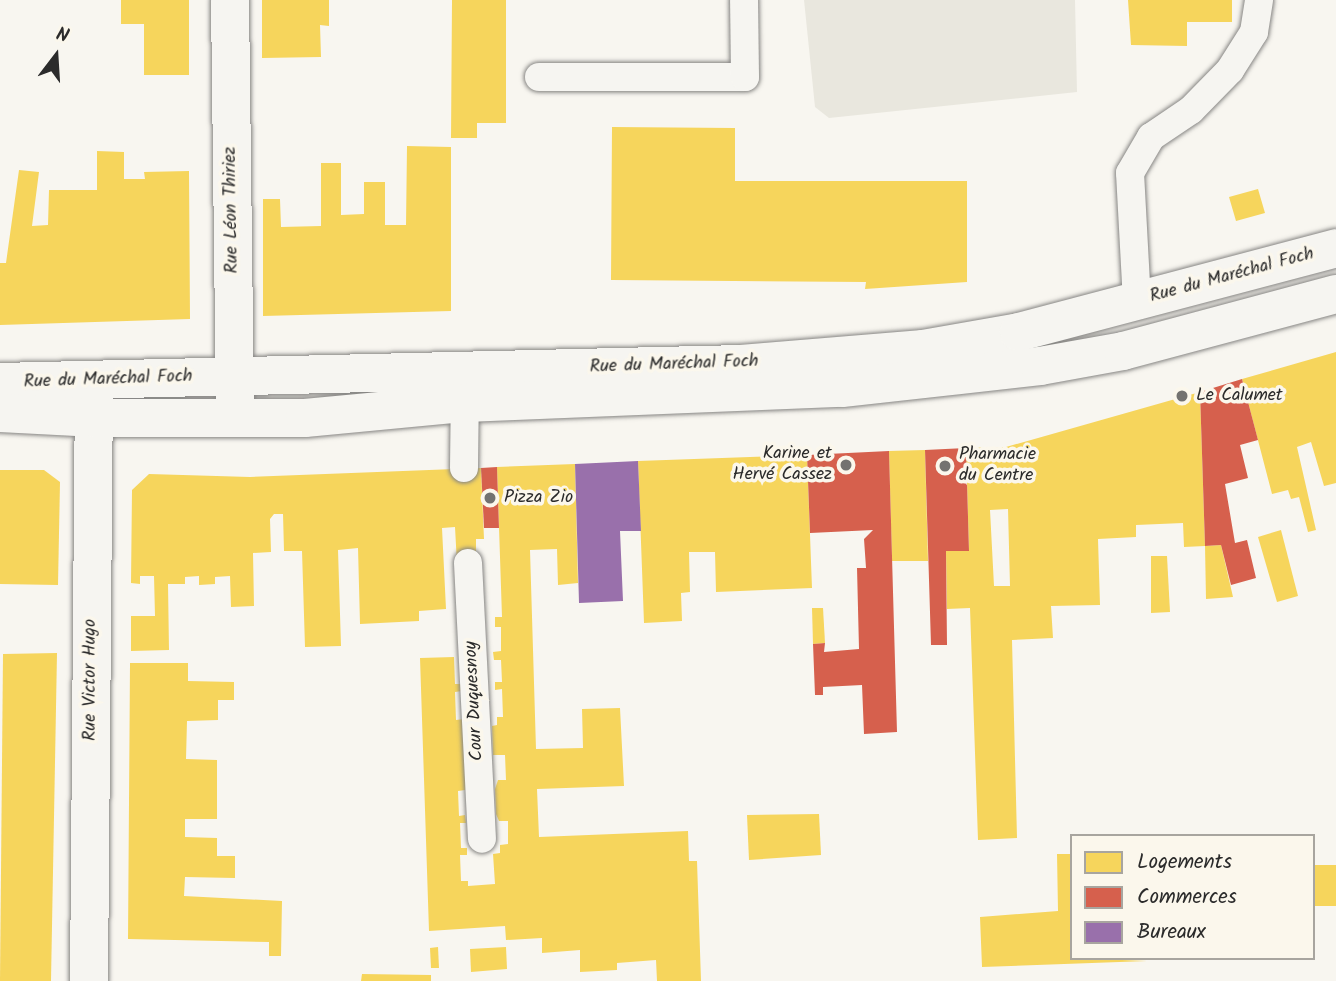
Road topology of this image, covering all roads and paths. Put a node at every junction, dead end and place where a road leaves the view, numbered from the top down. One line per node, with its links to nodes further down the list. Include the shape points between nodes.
1 (230, 0): 8 (main road, Rue Léon Thiriez)
2 (744, 0): 4 (lane, via 745,77)
3 (1259, 0): 7 (lane, via 1254,32 1230,70 1191,110 1151,137 1130,173)
4 (539, 77)
5 (1336, 248): 7 (main road, Rue du Maréchal Foch)
6 (1336, 294): 11 (main road, Rue du Maréchal Foch, via 1123,351 987,373 796,392)
7 (1137, 302): 11 (main road, Rue du Maréchal Foch, via 1019,332 910,350)
8 (233, 376): 9 (main road, Rue du Maréchal Foch); 11 (main road, Rue du Maréchal Foch); 14 (main road, Rue Léon Thiriez)
9 (94, 380): 10 (main road, Rue du Maréchal Foch); 13 (main road, Rue Victor Hugo)
10 (0, 382)
11 (465, 387): 14 (main road, Rue du Maréchal Foch); 15 (lane)
12 (0, 413): 13 (main road, Rue du Maréchal Foch)
13 (96, 418): 14 (main road, Rue du Maréchal Foch); 18 (main road, Rue Victor Hugo)
14 (235, 420)
15 (464, 468)
16 (468, 563): 17 (lane, Cour Duquesnoy)
17 (482, 839)
18 (89, 981)

